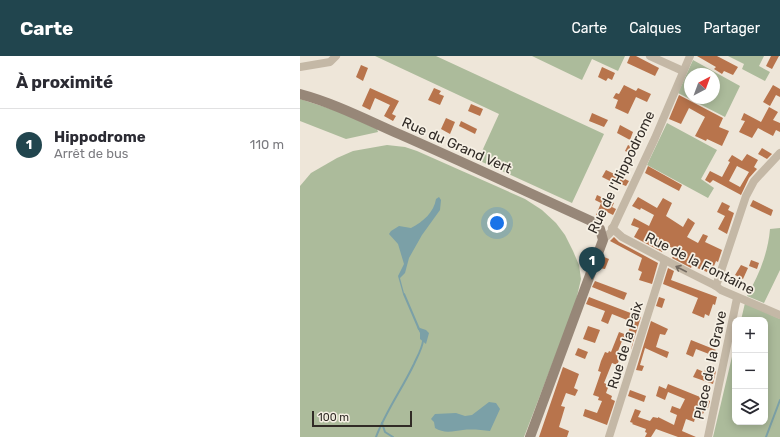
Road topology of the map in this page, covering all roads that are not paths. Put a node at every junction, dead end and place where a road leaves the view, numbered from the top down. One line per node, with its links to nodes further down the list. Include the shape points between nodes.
1 (336, 56): 4 (street, via 330,62)
2 (650, 56): 5 (street)
3 (690, 56): 5 (street, Rue de l'Hippodrome)
4 (300, 67)
5 (683, 71): 8 (street, Rue de l'Hippodrome, via 655,138)
6 (300, 94): 9 (main road, Rue du Grand Vert, via 354,114 426,146 591,221)
7 (780, 153): 12 (street, via 754,181 746,196)
8 (612, 228): 9 (street); 10 (street, Rue de l'Hippodrome); 11 (street, Rue de la Fontaine, via 622,237)
9 (600, 229): 10 (main road)
10 (603, 240): 15 (main road, Rue de l'Hippodrome)
11 (665, 260): 12 (street, Rue de la Fontaine, one-way to 11); 16 (street, Rue de la Paix)
12 (716, 286): 13 (street, Rue de la Fontaine)
13 (737, 298): 14 (street, Rue de la Fontaine); 17 (street, Place de la Grave)
14 (780, 315)
15 (530, 437)
16 (609, 437)
17 (708, 437)

